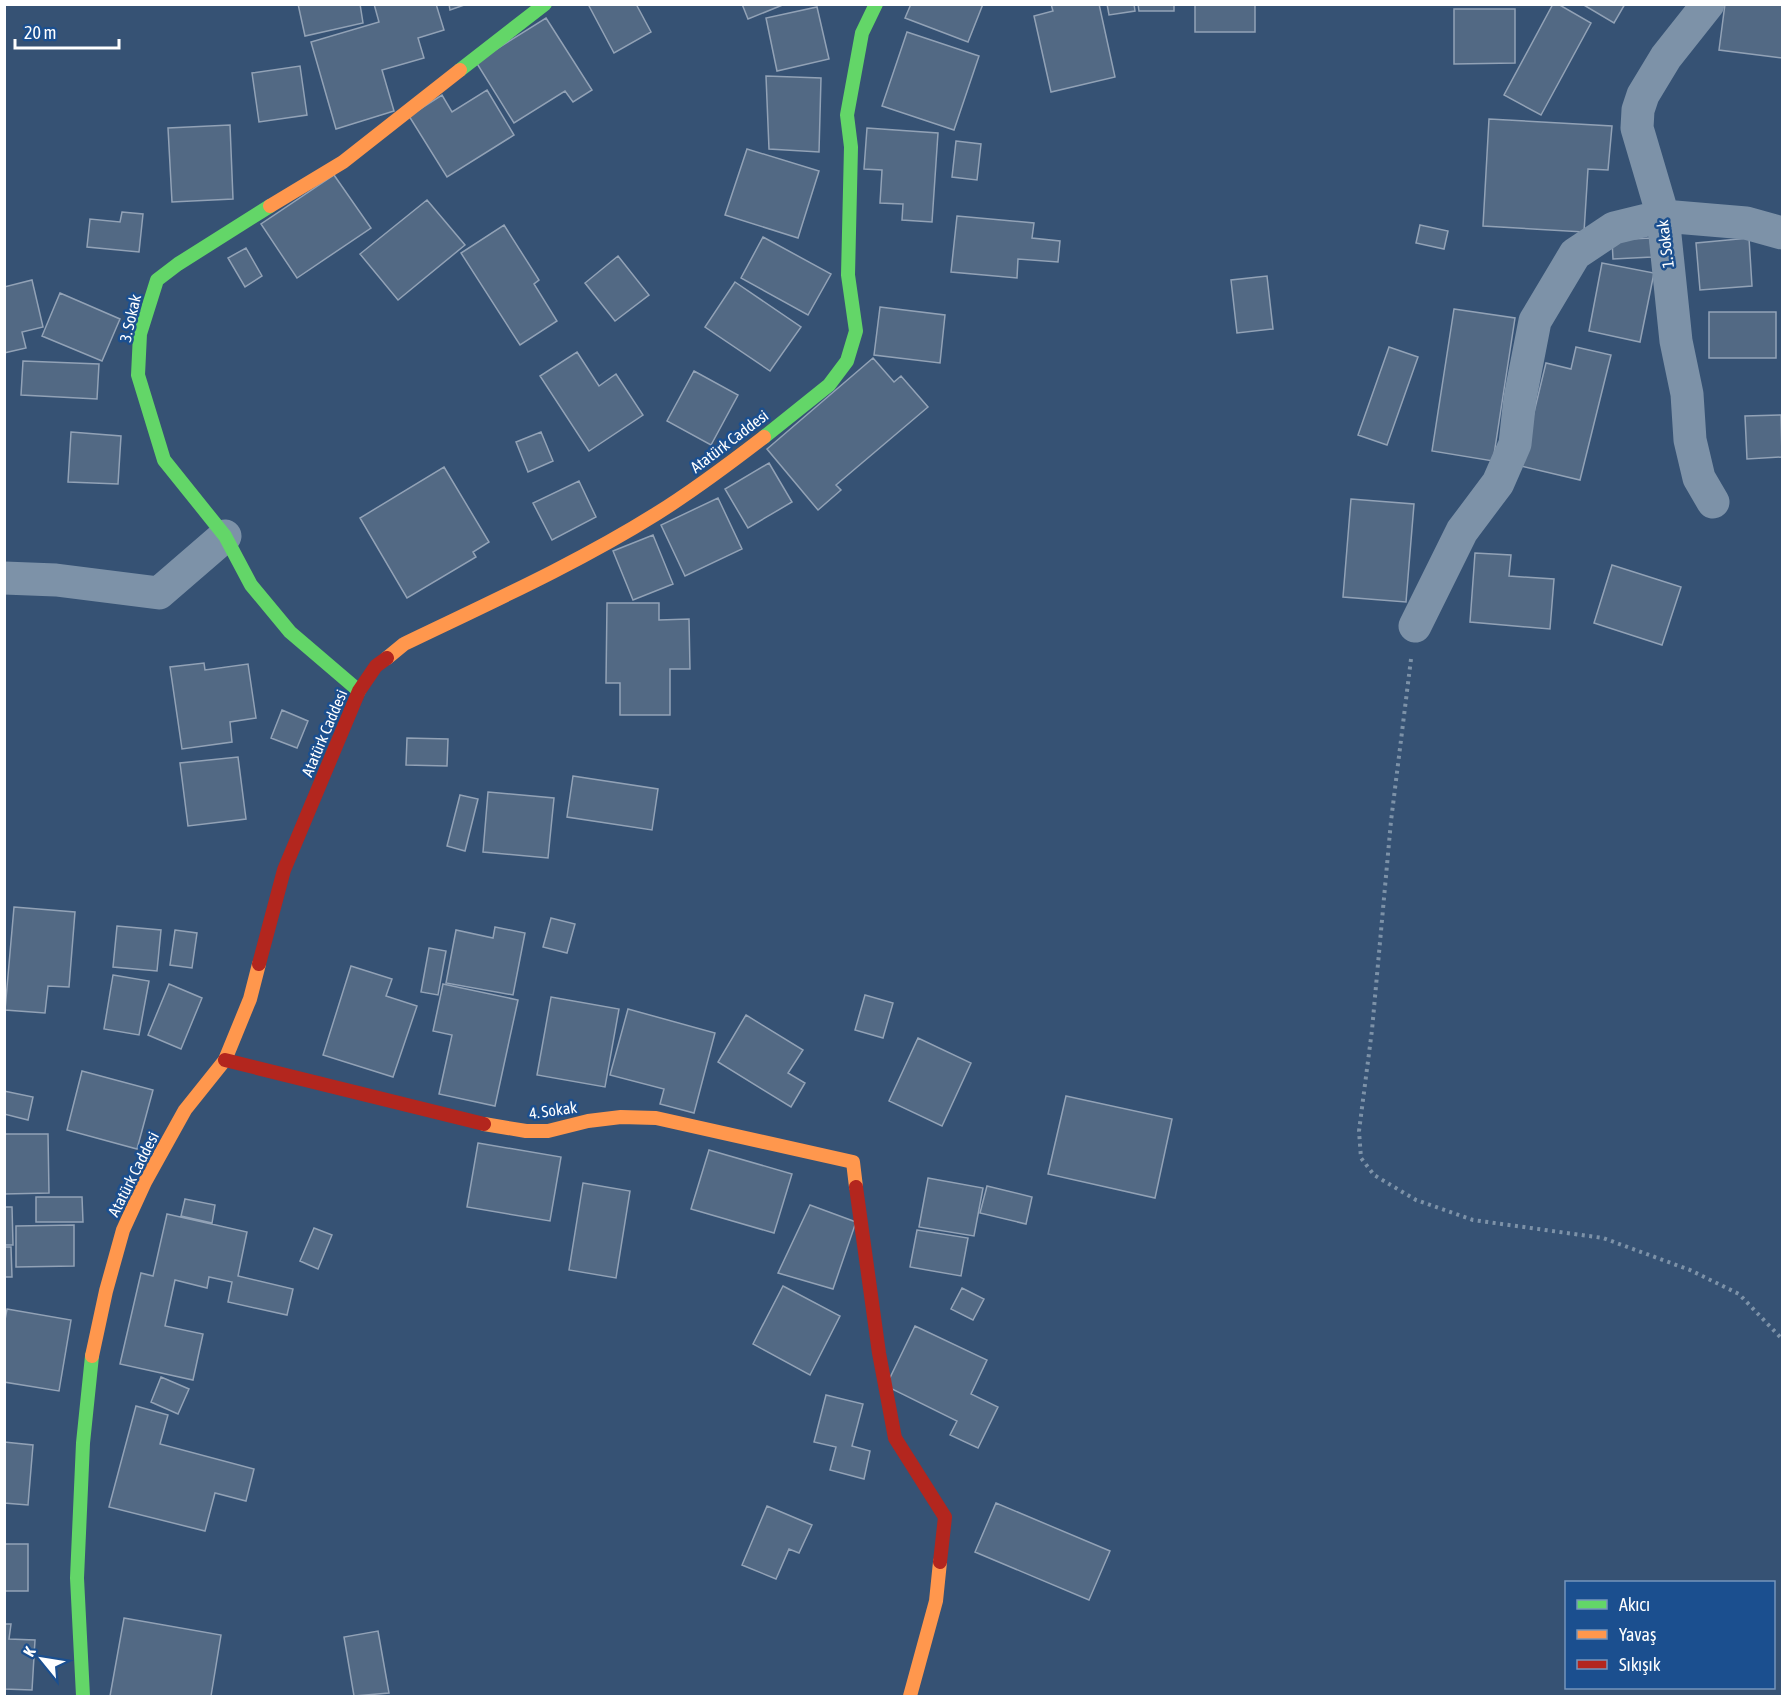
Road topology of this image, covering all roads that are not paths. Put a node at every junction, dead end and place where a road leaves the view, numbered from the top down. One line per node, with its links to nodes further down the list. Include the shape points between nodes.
1 (545, 4): 7 (street, 3. Sokak, via 343,162 157,280 140,334 138,375 165,460)
2 (876, 4): 10 (street, Atatürk Caddesi, via 862,33 847,115 851,147 848,275 856,331 847,361 829,385 737,458 656,514 567,564 404,644 376,666)
3 (1708, 4): 4 (street, 1. Sokak, via 1666,57 1638,110 1637,128)
4 (1663, 216): 5 (street, via 1746,223); 6 (street, 1. Sokak, via 1690,440 1699,478); 9 (street, via 1614,228 1575,254 1535,321 1515,444 1498,483 1462,531)
5 (1782, 233)
6 (1713, 502)
7 (225, 537): 8 (street, via 159,593 56,579); 10 (street, 3. Sokak, via 251,585 283,624)
8 (4, 578)
9 (1415, 626)
10 (359, 691): 11 (street, Atatürk Caddesi, via 284,870 250,999)
11 (225, 1060): 12 (street, Atatürk Caddesi, via 185,1110 145,1182 123,1230 93,1347 83,1443 77,1578); 13 (street, 4. Sokak, via 497,1127 548,1131 621,1117 656,1118 853,1162 879,1353 895,1438 945,1517 936,1601)
12 (82, 1696)
13 (910, 1696)

